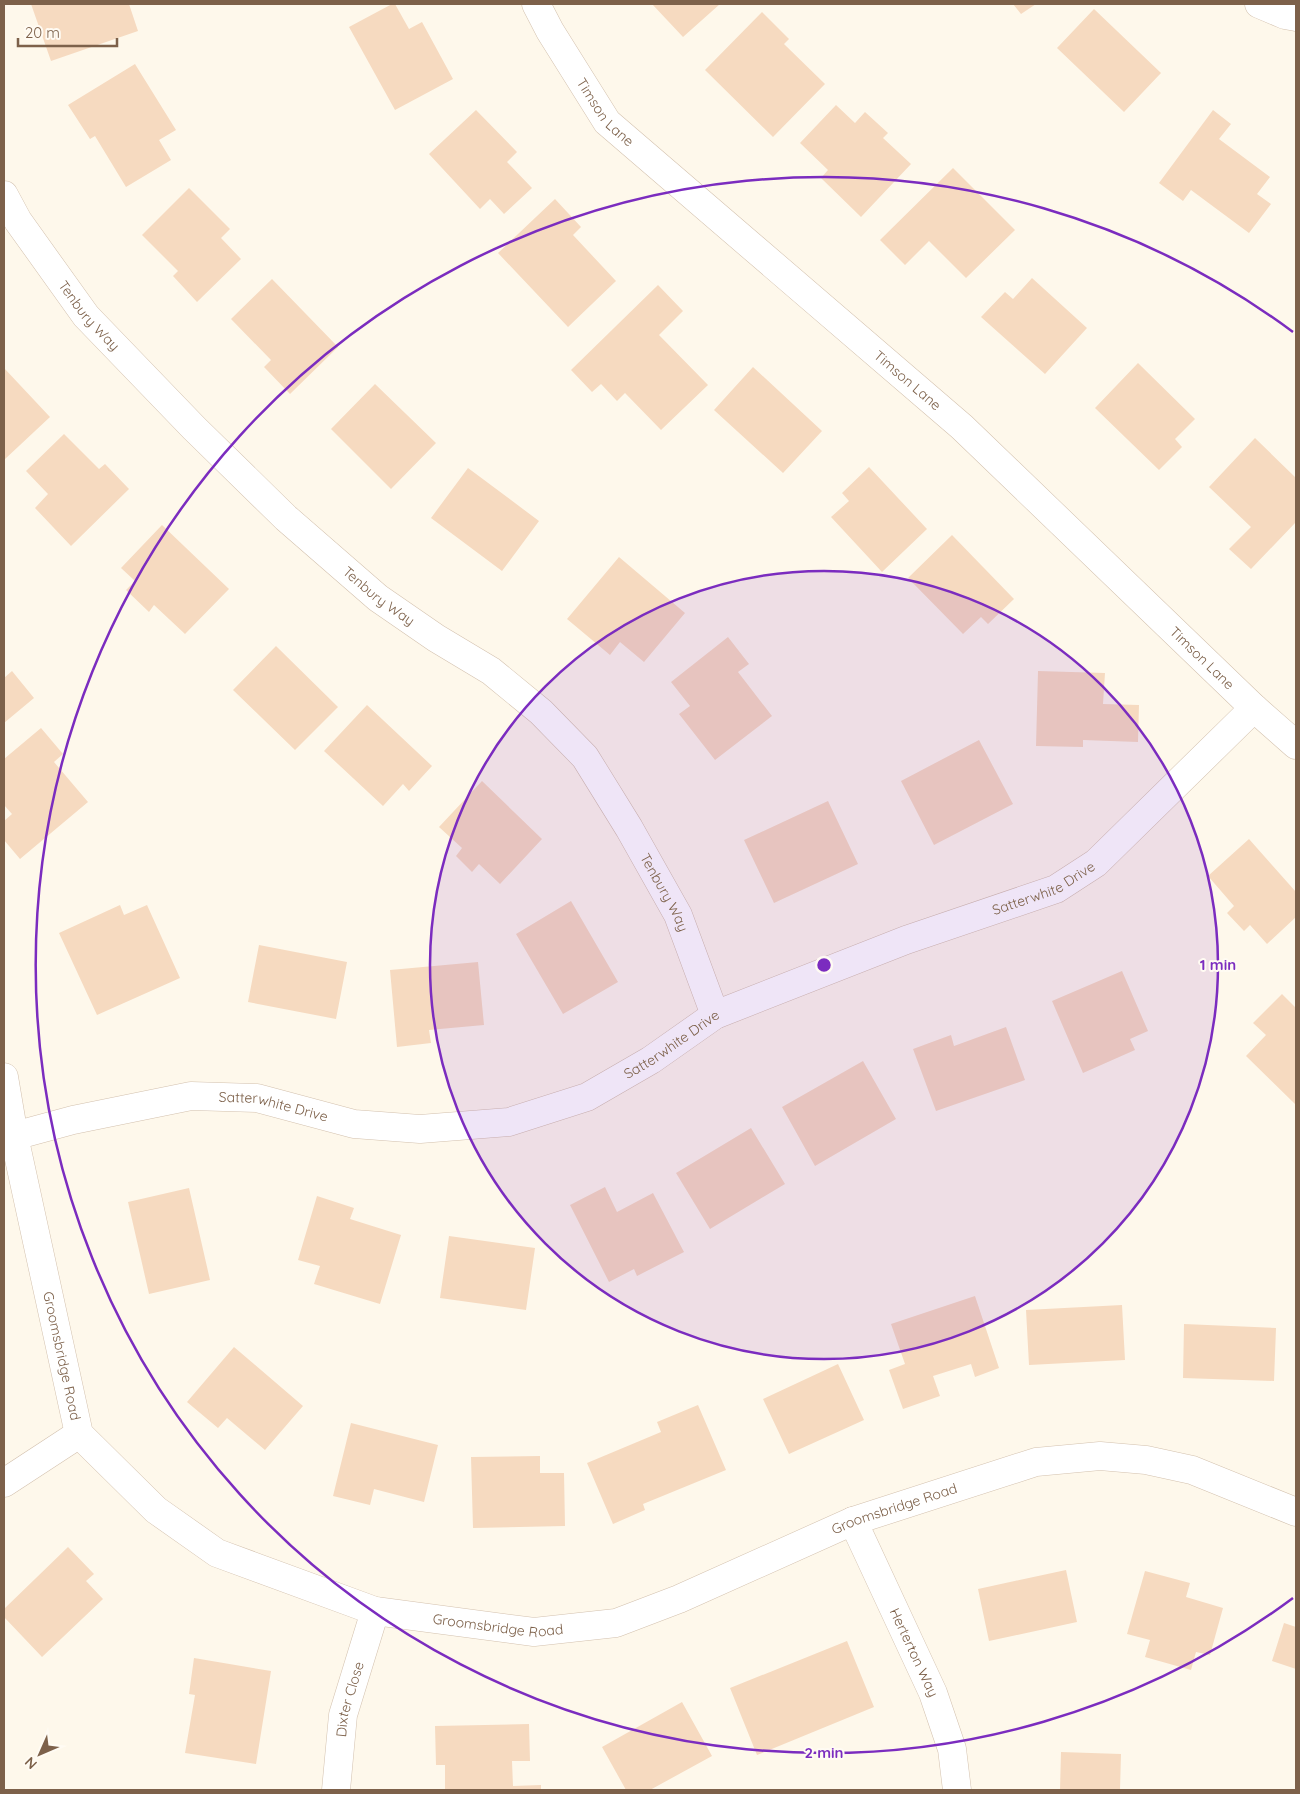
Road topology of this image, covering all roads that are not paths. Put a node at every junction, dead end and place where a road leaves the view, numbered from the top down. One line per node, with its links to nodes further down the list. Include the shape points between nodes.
1 (536, 4): 5 (street, Timson Lane, via 607,122 962,427)
2 (1259, 4): 3 (street)
3 (1296, 17)
4 (4, 195): 7 (street, Tenbury Way, via 18,222 86,316 286,518 378,598 505,683 541,712 585,757 678,915)
5 (1254, 708): 6 (street, Timson Lane); 7 (street, Satterwhite Drive, via 1096,863 1056,889 906,940)
6 (1296, 745)
7 (714, 1015): 9 (street, Satterwhite Drive, via 651,1060 587,1097 509,1122 411,1129 354,1124 257,1098 191,1096 73,1120)
8 (4, 1077): 9 (street, Groomsbridge Road)
9 (14, 1136): 10 (street, Groomsbridge Road)
10 (79, 1434): 11 (street); 14 (street, Groomsbridge Road, via 156,1510 217,1553)
11 (4, 1483)
12 (1296, 1512): 13 (street, Groomsbridge Road, via 1192,1470 1146,1460 1100,1456 1036,1462)
13 (853, 1521): 14 (street, Groomsbridge Road, via 680,1599 616,1623 534,1632); 16 (street, Herterton Way, via 933,1693 952,1749)
14 (375, 1611): 15 (street, Dixter Close, via 343,1716)
15 (336, 1790)
16 (957, 1790)

